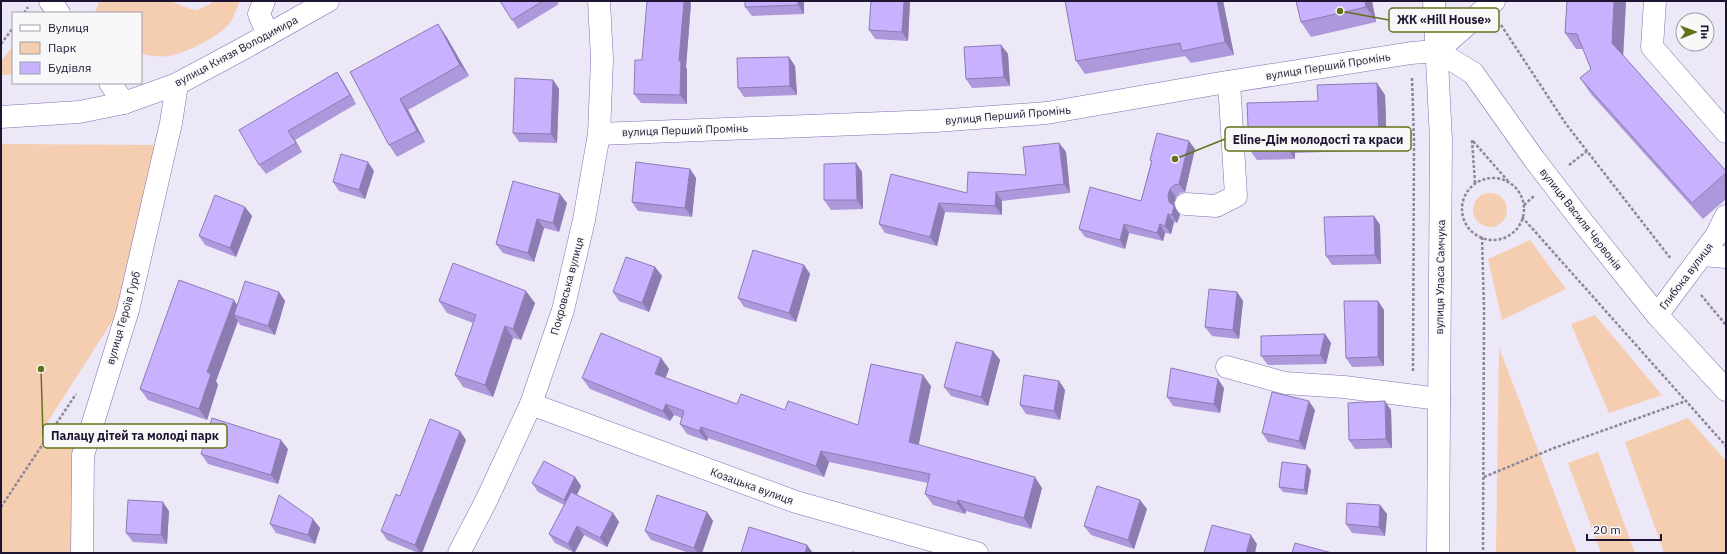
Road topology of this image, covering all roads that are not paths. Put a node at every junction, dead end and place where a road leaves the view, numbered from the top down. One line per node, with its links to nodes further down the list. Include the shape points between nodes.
1 (50, 1): 8 (street)
2 (264, 1): 9 (street, via 259,14)
3 (328, 1): 9 (street, вулиця Князя Володимира)
4 (599, 1): 17 (street, Покровська вулиця, via 602,58)
5 (1434, 1): 10 (street, вулиця Уласа Самчука)
6 (1655, 1): 16 (street, via 1652,47)
7 (1492, 2): 10 (street)
8 (58, 12)
9 (268, 35): 13 (street, вулиця Князя Володимира)
10 (1437, 51): 11 (street, вулиця Перший Промінь); 22 (street, вулиця Василя Червонія, via 1473,73 1550,181); 25 (street, вулиця Уласа Самчука, via 1441,140)
11 (1230, 82): 17 (street, вулиця Перший Промінь, via 1018,116); 18 (street, via 1236,196 1216,206)
12 (111, 84): 14 (street)
13 (177, 84): 14 (street, вулиця Князя Володимира); 27 (street, вулиця Героїв Гурб, via 171,123 128,310 83,455)
14 (124, 103): 15 (street, вулиця Князя Володимира, via 79,112)
15 (1, 116)
16 (1726, 132)
17 (599, 134): 26 (street, Покровська вулиця, via 584,220 563,310)
18 (1186, 204)
19 (1726, 216): 20 (street, Глибока вулиця)
20 (1702, 255): 21 (street); 22 (street, Глибока вулиця)
21 (1726, 257)
22 (1657, 315): 24 (street, вулиця Василя Червонія)
23 (1227, 367): 25 (street, via 1285,383 1344,387)
24 (1726, 390)
25 (1438, 399): 30 (street, вулиця Уласа Самчука)
26 (531, 404): 28 (street, Покровська вулиця); 29 (street, Козацька вулиця, via 796,502)
27 (82, 553)
28 (459, 553)
29 (977, 553)
30 (1438, 553)

